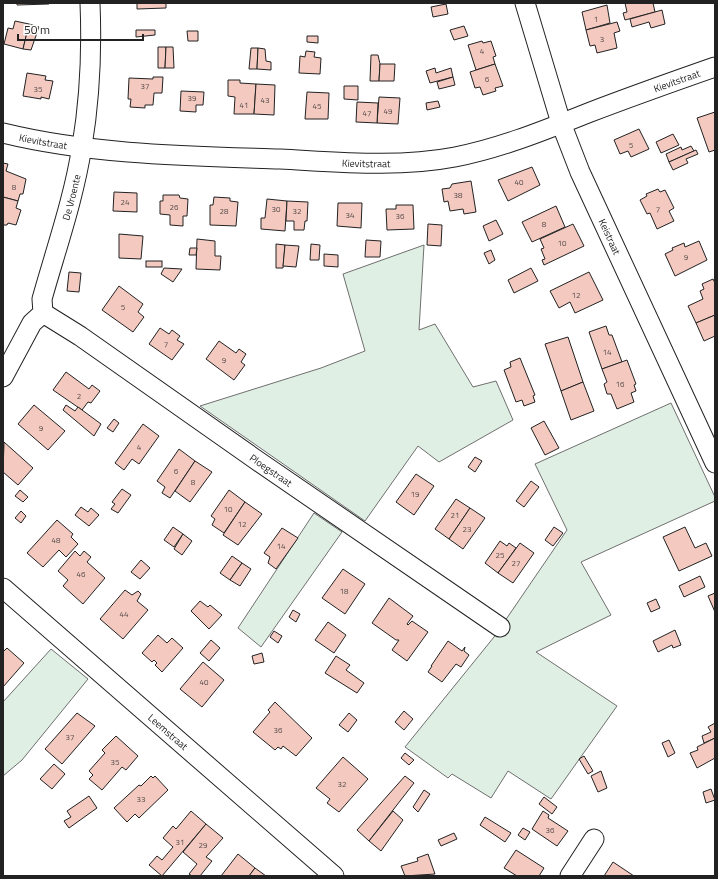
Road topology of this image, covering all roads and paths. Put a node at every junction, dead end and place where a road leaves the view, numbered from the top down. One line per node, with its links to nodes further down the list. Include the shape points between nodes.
1 (90, 3): 6 (street, De Vroente, via 91,63)
2 (525, 3): 4 (street, Keistraat)
3 (715, 67): 4 (street, Kievitstraat)
4 (561, 123): 6 (street, Kievitstraat, via 509,143 455,157 409,162 367,163 196,156); 9 (street, Keistraat, via 583,179)
5 (3, 133): 6 (street, Kievitstraat)
6 (82, 147): 7 (street, De Vroente, via 42,299)
7 (43, 313): 8 (street, via 32,323); 11 (street, Ploegstraat)
8 (3, 377)
9 (715, 463)
10 (3, 588): 13 (street, Leemstraat)
11 (500, 627)
12 (594, 839): 14 (street)
13 (334, 876)
14 (570, 876)

